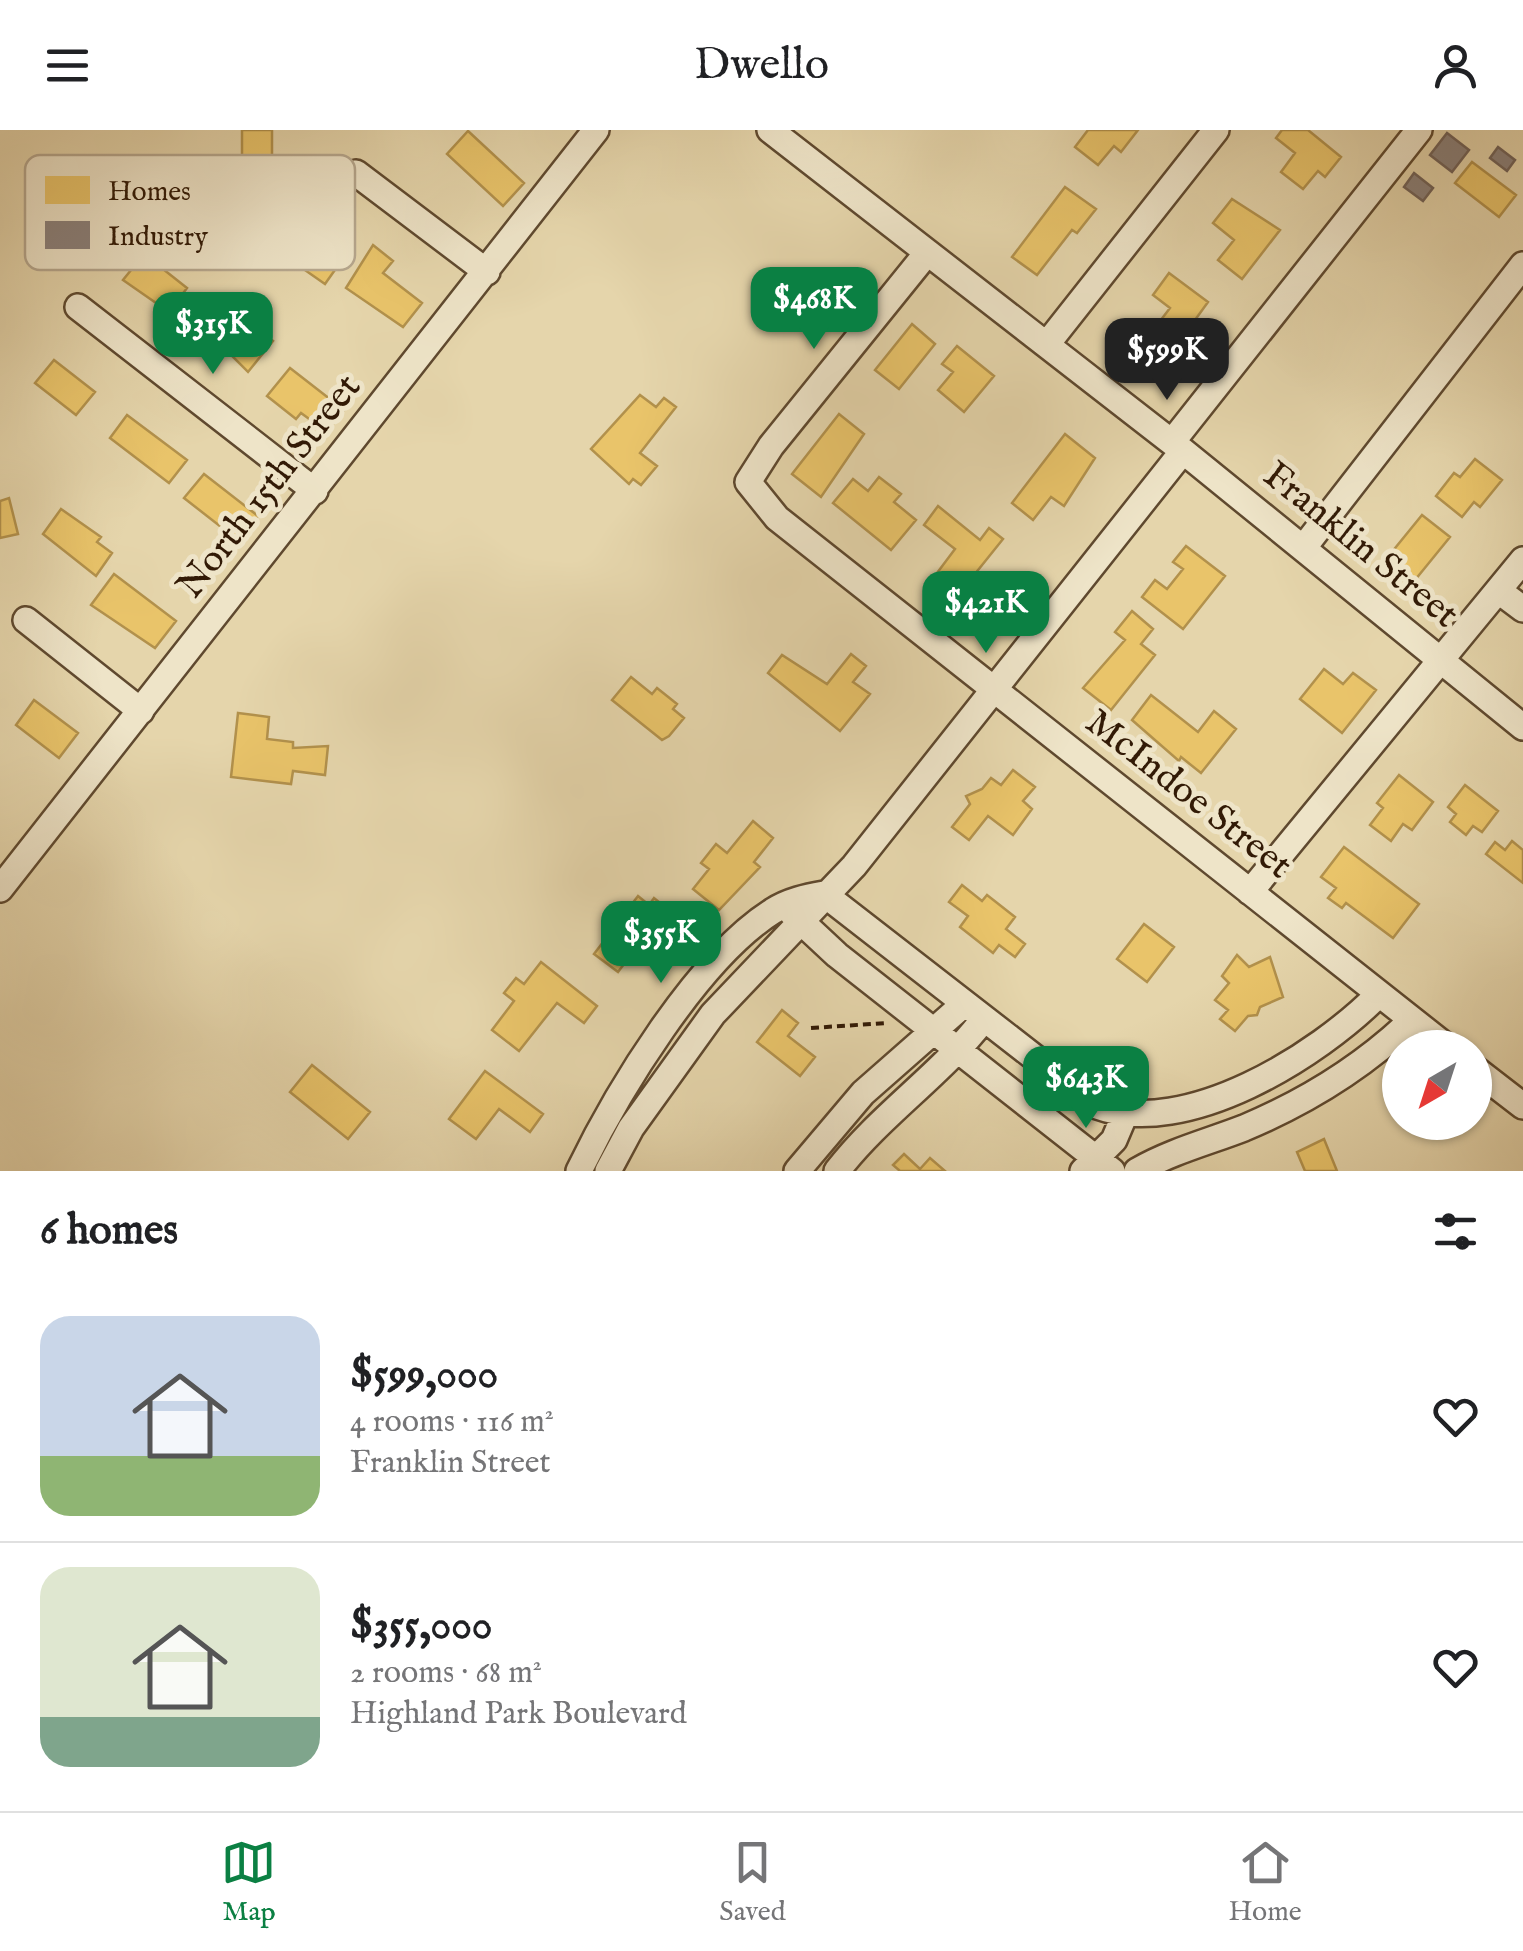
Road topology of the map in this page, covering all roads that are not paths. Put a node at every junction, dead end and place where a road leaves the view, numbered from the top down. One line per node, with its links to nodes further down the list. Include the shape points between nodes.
1 (596, 130): 8 (street, North 15th Street)
2 (770, 130): 6 (street, Franklin Street)
3 (1216, 130): 10 (street)
4 (1420, 130): 11 (street)
5 (356, 173): 8 (street)
6 (927, 253): 10 (street, Franklin Street); 19 (street, McIndoe Street, via 748,482 777,518)
7 (1523, 266): 13 (street)
8 (486, 272): 12 (street, North 15th Street)
9 (78, 307): 12 (street)
10 (1047, 344): 11 (street, Franklin Street)
11 (1178, 447): 13 (street, Franklin Street); 19 (street)
12 (314, 491): 20 (street, North 15th Street)
13 (1304, 547): 18 (street, Franklin Street)
14 (1523, 560): 15 (street)
15 (1499, 591): 16 (street); 18 (street)
16 (1523, 608)
17 (26, 620): 20 (street)
18 (1439, 658): 21 (street, Franklin Street); 23 (street)
19 (994, 689): 23 (street, McIndoe Street); 24 (street, via 854,866)
20 (141, 711): 22 (street, North 15th Street)
21 (1523, 727)
22 (0, 889)
23 (1250, 892): 26 (street, McIndoe Street)
24 (824, 894): 25 (street); 27 (street)
25 (794, 914): 30 (street); 36 (street, via 743,936 670,1019 621,1089); 37 (street, via 706,1022)
26 (1379, 994): 28 (street, McIndoe Street); 34 (street, via 1321,1043 1249,1084 1173,1111)
27 (973, 1013): 30 (street); 31 (street); 34 (street, via 1096,1106)
28 (1412, 1020): 29 (street, McIndoe Street); 41 (street, via 1342,1076 1286,1108)
29 (1425, 1030)
30 (935, 1033): 31 (street); 38 (street, via 864,1093)
31 (958, 1051): 35 (street); 39 (street, via 886,1114)
32 (1492, 1082): 33 (street)
33 (1523, 1106)
34 (1125, 1114): 35 (street); 40 (street)
35 (1097, 1167)
36 (578, 1171)
37 (608, 1171)
38 (798, 1171)
39 (837, 1171)
40 (1127, 1171)
41 (1137, 1171)

